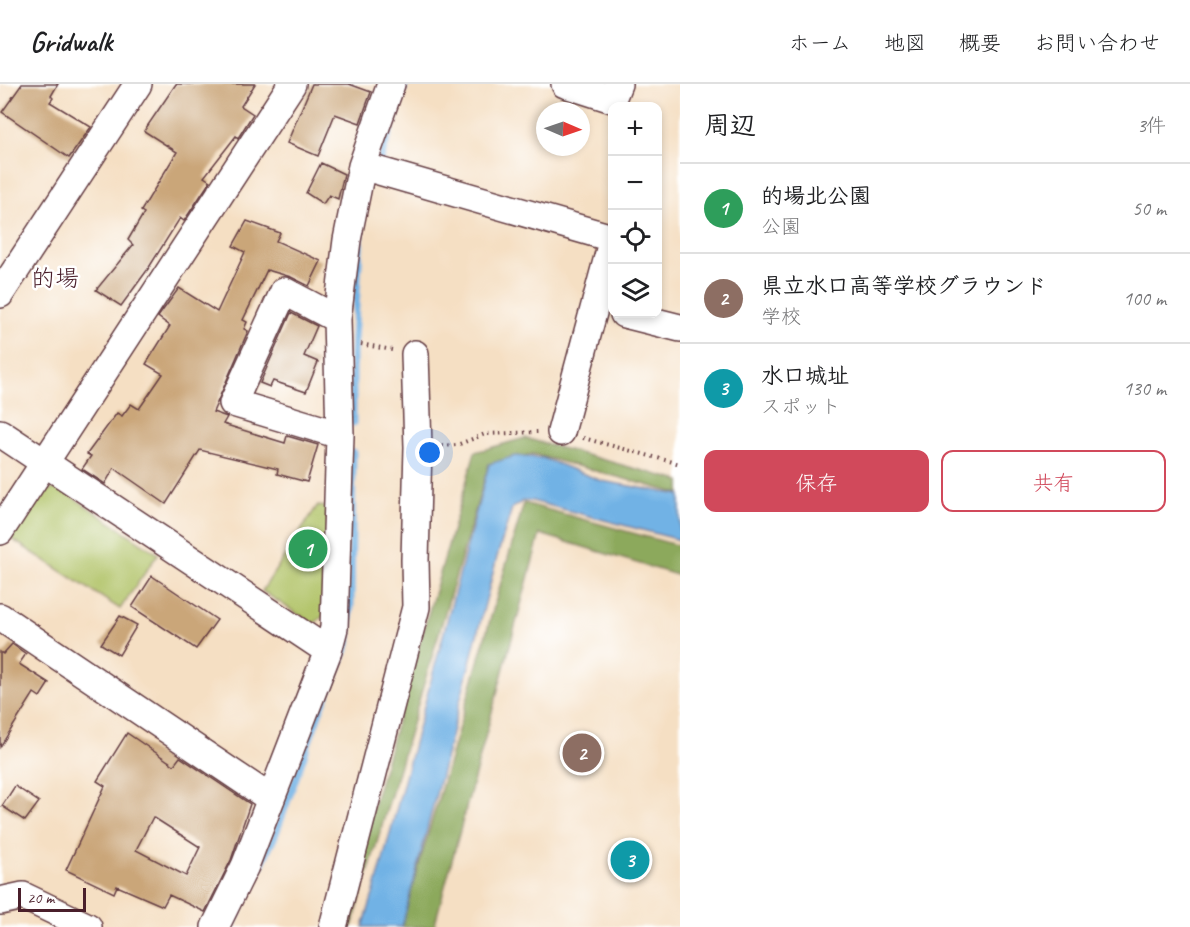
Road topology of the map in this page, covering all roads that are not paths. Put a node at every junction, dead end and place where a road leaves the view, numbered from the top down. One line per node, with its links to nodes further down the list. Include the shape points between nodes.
1 (138, 84): 9 (street)
2 (292, 84): 18 (street)
3 (391, 84): 6 (street)
4 (565, 84): 5 (street, via 612,99)
5 (618, 84)
6 (362, 166): 7 (street); 13 (street, via 347,240)
7 (608, 239)
8 (609, 264): 10 (street)
9 (0, 294)
10 (604, 308): 15 (street)
11 (640, 318): 12 (street)
12 (680, 328)
13 (337, 329): 17 (street); 17 (street, via 284,291 233,403)
14 (415, 354): 26 (street, via 416,607)
15 (561, 432)
16 (0, 433): 18 (street)
17 (340, 435): 21 (street, via 334,628)
18 (45, 462): 19 (street); 21 (street)
19 (0, 531)
20 (0, 617): 22 (street)
21 (327, 651): 22 (street)
22 (271, 799): 25 (street)
23 (0, 901): 24 (street, via 23,896)
24 (88, 927)
25 (215, 927)
26 (333, 927)

